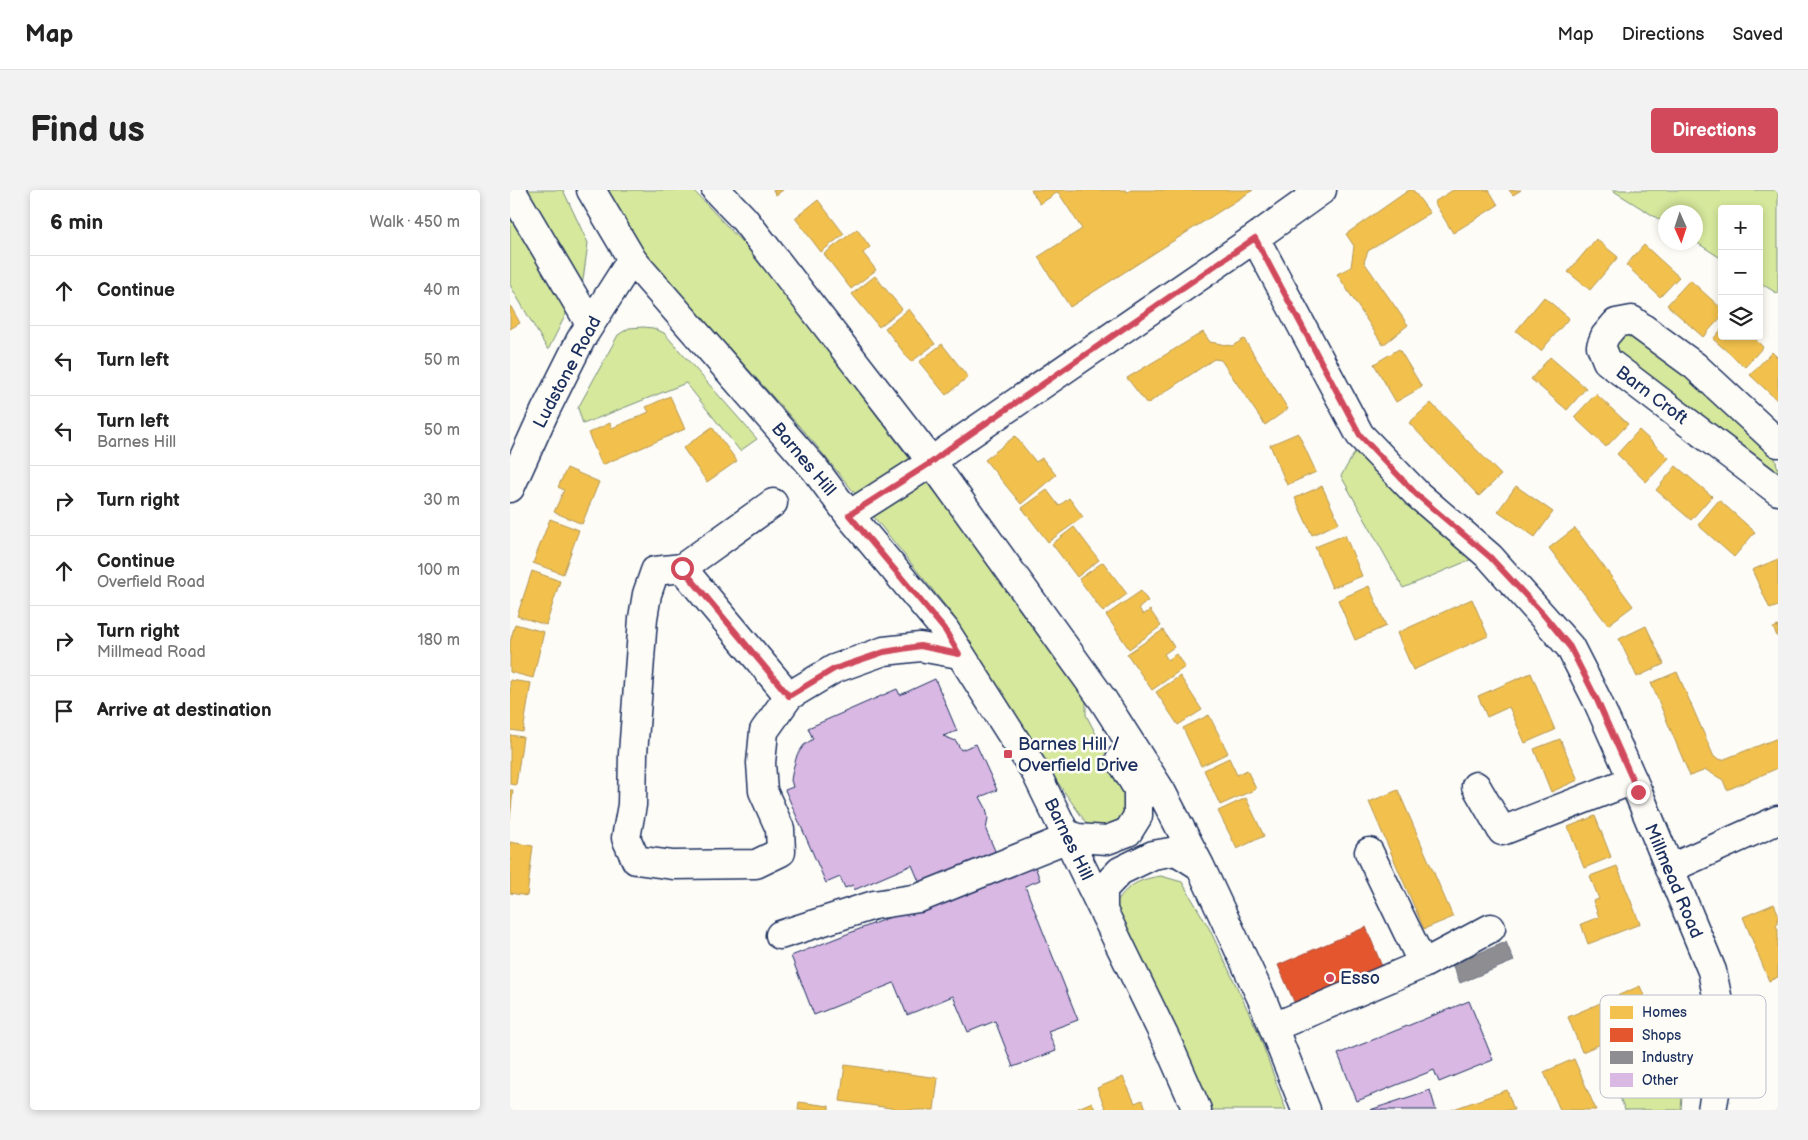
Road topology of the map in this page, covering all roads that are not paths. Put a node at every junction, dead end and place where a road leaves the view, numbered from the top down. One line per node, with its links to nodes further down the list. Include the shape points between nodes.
1 (511, 190): 7 (main road)
2 (591, 190): 6 (main road, Barnes Hill)
3 (716, 190): 9 (main road, via 744,219)
4 (1322, 190): 5 (main road)
5 (1255, 238): 9 (main road); 18 (main road, Millmead Road, via 1360,435 1416,494 1490,557 1570,647)
6 (634, 261): 7 (main road, Ludstone Road); 13 (main road, Barnes Hill, via 814,468)
7 (590, 324): 10 (main road, Ludstone Road)
8 (1778, 444): 11 (main road, Barn Croft, via 1695,366 1632,320 1616,323 1604,336 1601,346 1607,361)
9 (932, 462): 13 (main road); 17 (main road)
10 (510, 488)
11 (1778, 491)
12 (773, 503): 14 (main road)
13 (849, 515): 15 (main road, Barnes Hill, via 945,630)
14 (682, 568): 16 (main road); 16 (main road, via 655,571 643,618 632,754 632,805 626,838 636,860 673,865 756,864 781,852 780,829 763,791 760,763 764,731)
15 (959, 654): 16 (main road, via 920,646 884,652 834,669); 21 (main road, Barnes Hill, via 1036,773)
16 (789, 696)
17 (1104, 700): 21 (main road, via 1098,724 1138,789 1138,816 1128,832 1107,840); 23 (main road, via 1161,791)
18 (1632, 780): 19 (main road, via 1502,831); 24 (main road, Millmead Road)
19 (1476, 786)
20 (1778, 820): 24 (main road)
21 (1067, 835): 25 (main road, Barnes Hill); 27 (main road, via 919,898 874,905)
22 (1369, 852): 28 (main road)
23 (1200, 866): 25 (main road, via 1176,851 1153,855 1120,871 1103,889); 30 (main road)
24 (1669, 869): 29 (main road, Millmead Road, via 1712,971)
25 (1103, 910): 31 (main road, Barnes Hill)
26 (1491, 928): 28 (main road)
27 (780, 935)
28 (1423, 964): 30 (main road)
29 (1717, 995)
30 (1274, 1027): 32 (main road)
31 (1197, 1110)
32 (1306, 1110)

